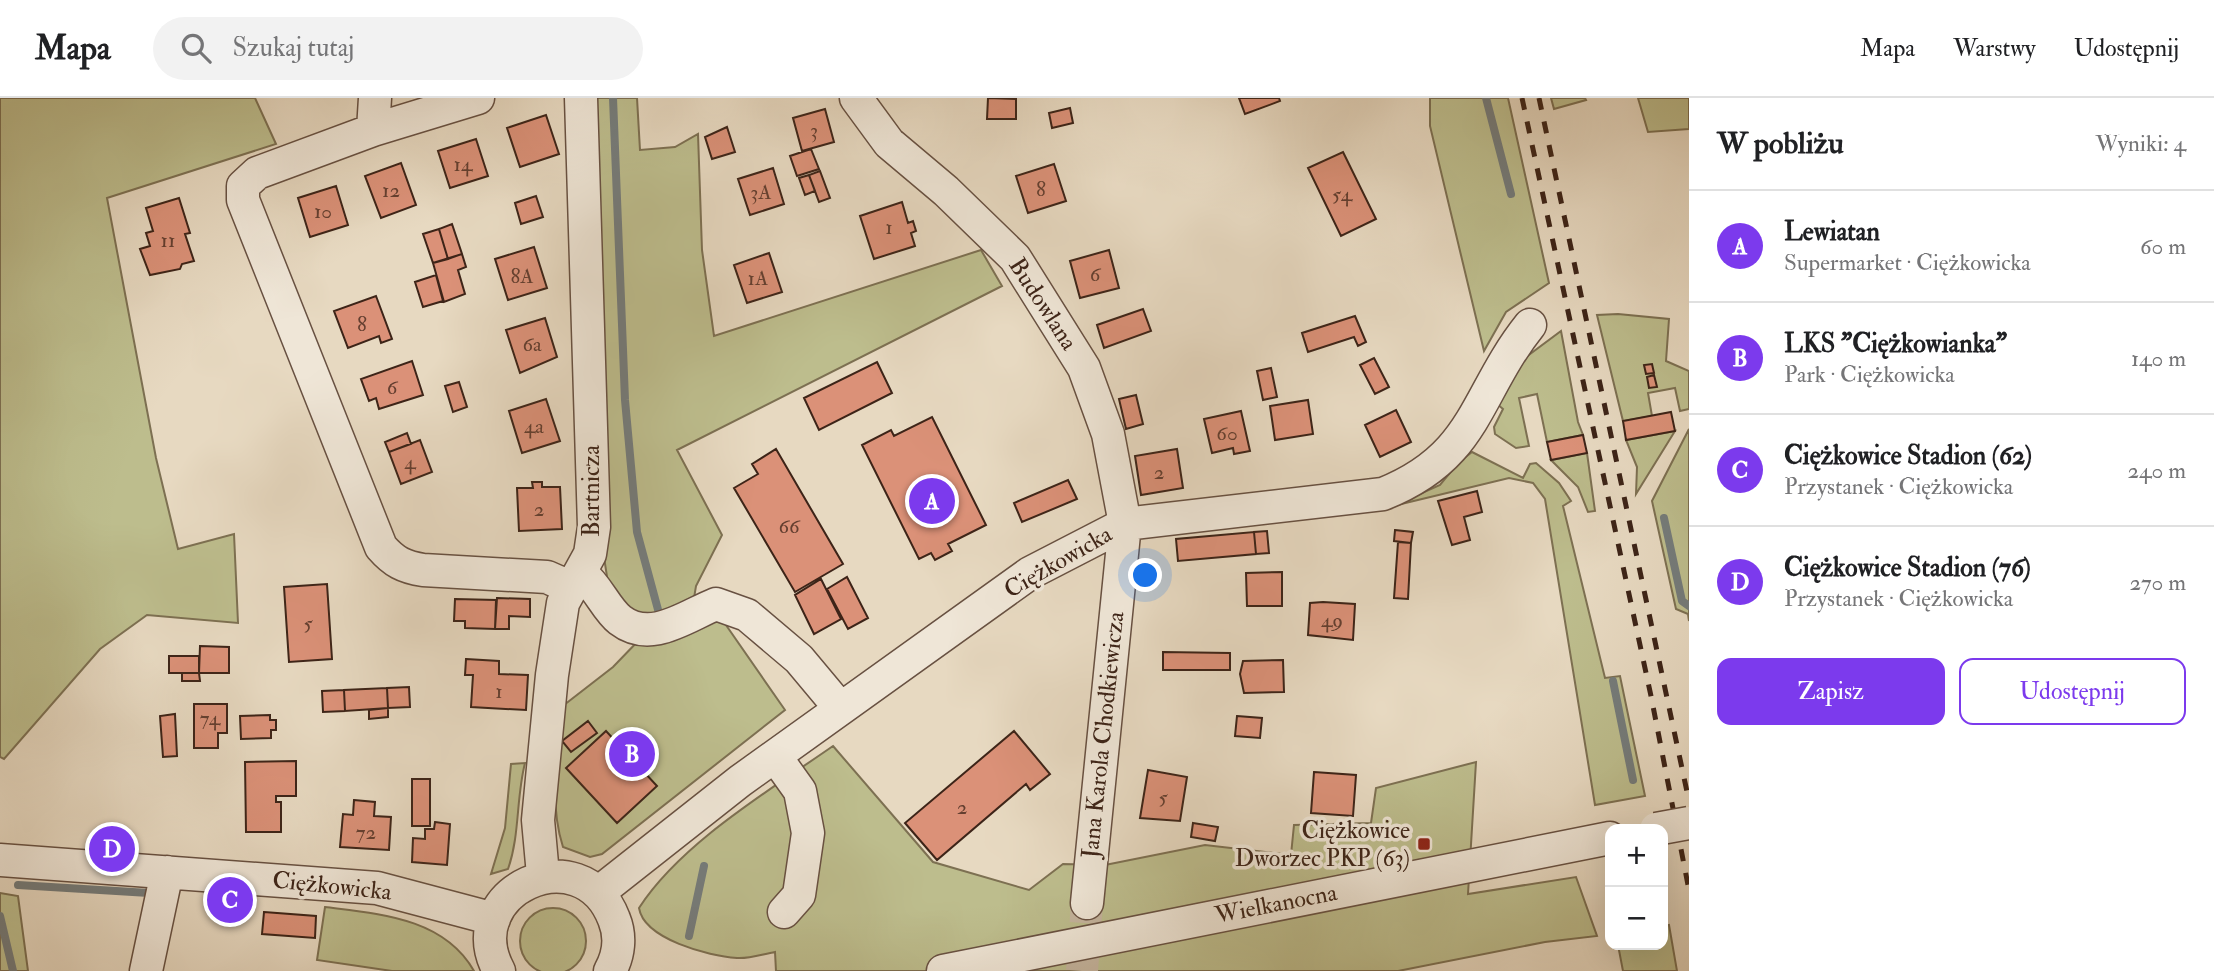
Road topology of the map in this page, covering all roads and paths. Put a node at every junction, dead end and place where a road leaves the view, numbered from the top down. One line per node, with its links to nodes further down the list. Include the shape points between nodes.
1 (375, 98): 5 (street)
2 (478, 98): 5 (street)
3 (581, 98): 8 (street, Bartnicza, via 594,527 590,554)
4 (856, 98): 7 (street, Budowlana, via 889,143 1015,258 1084,368 1108,434)
5 (373, 130): 8 (street, via 257,173 247,179 243,193 382,547 407,568)
6 (1531, 326): 7 (street, Ciężkowicka, via 1515,345 1464,435 1409,483 1383,494)
7 (1125, 524): 9 (street, Ciężkowicka, via 1030,573); 18 (street, Jana Karola Chodkiewicza)
8 (577, 581): 9 (street, via 595,585 619,619 643,630 672,626 716,604 747,615 799,659); 16 (street, Bartnicza, via 564,603 552,675 538,820)
9 (840, 708): 10 (street, Ciężkowicka)
10 (775, 756): 17 (street, Ciężkowicka); 19 (street, via 800,791 808,832 799,895)
11 (1689, 823): 12 (street, bridge)
12 (1668, 827)
13 (1605, 839): 24 (street, Wielkanocna)
14 (1, 860): 15 (street, Ciężkowicka)
15 (167, 872): 20 (street, Ciężkowicka, via 377,888); 22 (street)
16 (543, 876): 17 (street, via 579,881); 20 (street, via 514,890)
17 (598, 893): 21 (street, via 617,927)
18 (1087, 903)
19 (784, 912)
20 (494, 919): 23 (street, via 490,944)
21 (619, 969)
22 (146, 971)
23 (499, 971)
24 (943, 971)

